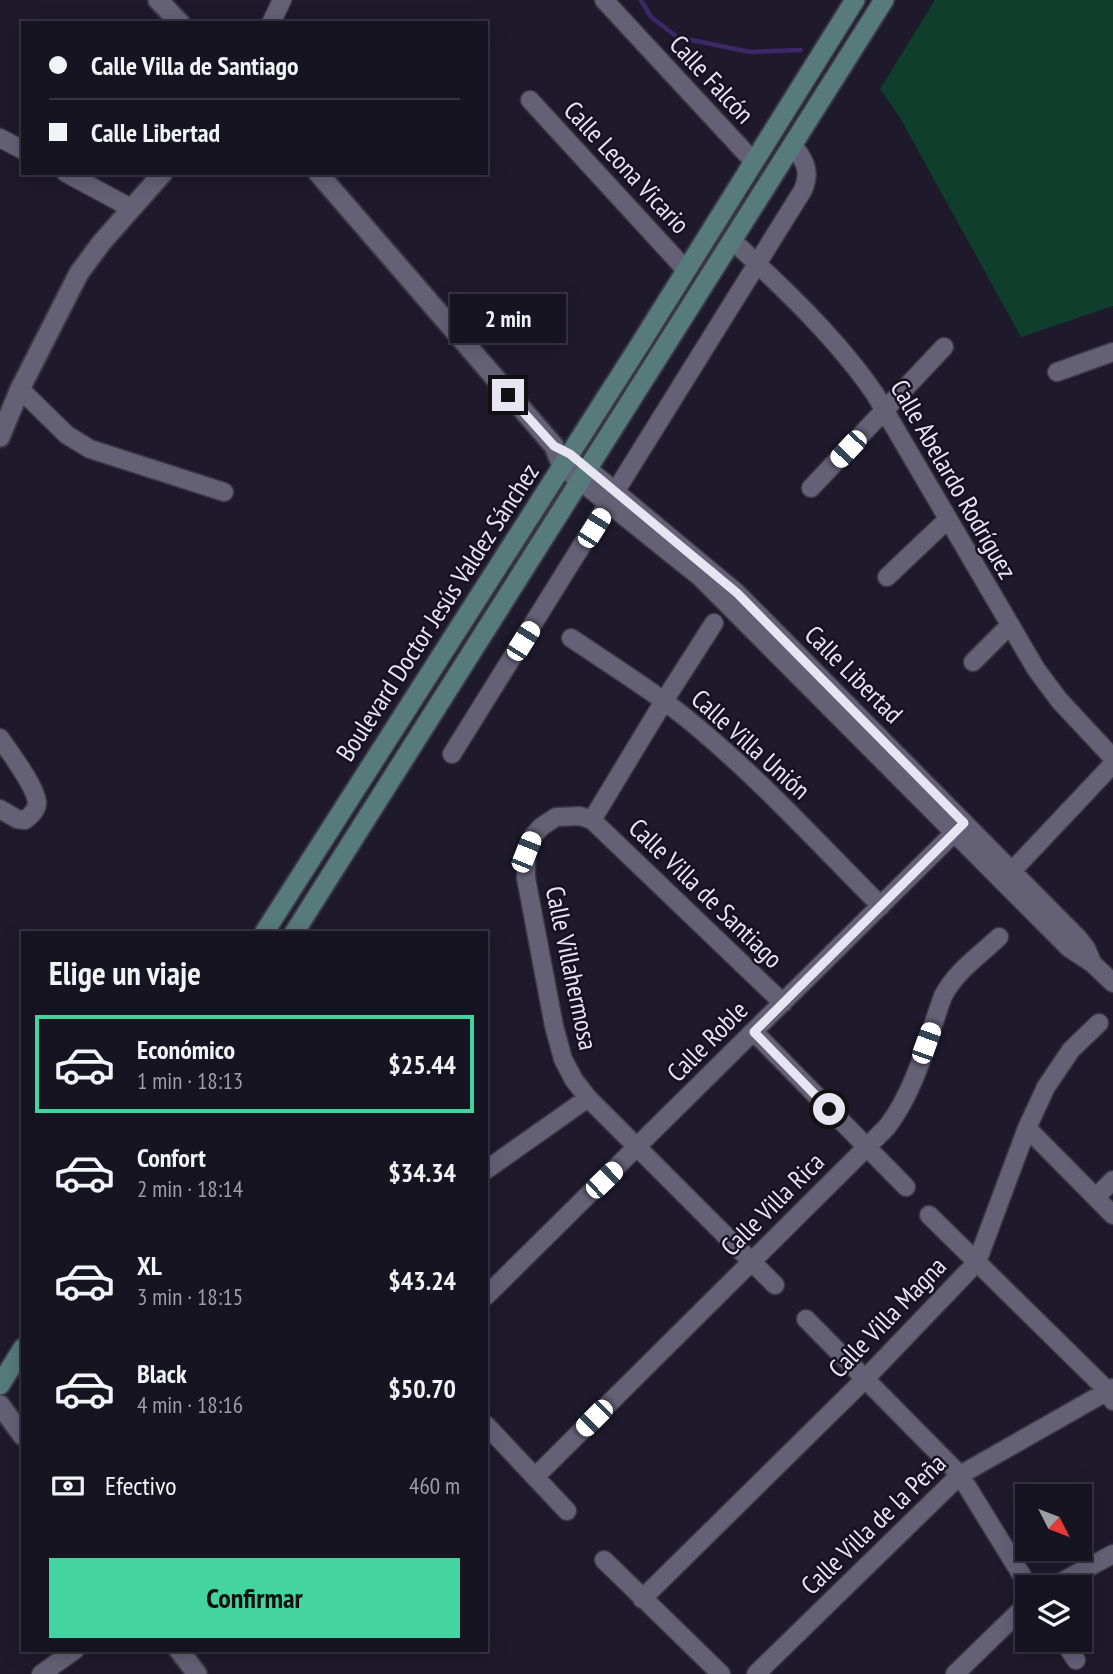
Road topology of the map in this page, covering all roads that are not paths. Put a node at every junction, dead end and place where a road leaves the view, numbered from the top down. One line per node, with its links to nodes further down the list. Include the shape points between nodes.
1 (158, 0): 6 (street)
2 (282, 0): 7 (street)
3 (604, 0): 12 (street, Calle Falcón)
4 (855, 0): 12 (main road, Boulevard Doctor Jesús Valdez Sánchez)
5 (884, 0): 10 (main road, Boulevard Doctor Jesús Valdez Sánchez)
6 (178, 21)
7 (272, 21)
8 (530, 100): 19 (street, Calle Leona Vicario)
9 (0, 138): 11 (street)
10 (793, 145): 17 (main road, Boulevard Doctor Jesús Valdez Sánchez); 18 (street, via 806,163 807,181)
11 (21, 149)
12 (754, 162): 19 (main road, Boulevard Doctor Jesús Valdez Sánchez)
13 (70, 175): 16 (street)
14 (161, 175): 16 (street)
15 (320, 175): 26 (street, Calle Libertad)
16 (131, 208): 23 (street, via 74,282)
17 (732, 240): 18 (street, Calle Abelardo Rodríguez); 27 (main road, Boulevard Doctor Jesús Valdez Sánchez)
18 (758, 265): 24 (street, Calle Abelardo Rodríguez, via 844,351); 30 (street)
19 (686, 270): 26 (main road, Boulevard Doctor Jesús Valdez Sánchez)
20 (944, 347): 24 (street)
21 (1113, 352): 22 (street)
22 (1057, 372)
23 (20, 389): 25 (street); 29 (street, via 67,435 90,449)
24 (884, 410): 28 (street); 31 (street, Calle Abelardo Rodríguez)
25 (0, 437)
26 (562, 455): 27 (street, Calle Libertad); 43 (main road, Boulevard Doctor Jesús Valdez Sánchez)
27 (583, 474): 30 (street, Calle Libertad); 45 (main road, Boulevard Doctor Jesús Valdez Sánchez)
28 (811, 488)
29 (224, 492)
30 (612, 498): 39 (street); 46 (street, Calle Libertad, via 678,550)
31 (947, 520): 32 (street); 34 (street, Calle Abelardo Rodríguez)
32 (887, 577)
33 (714, 623): 37 (street)
34 (1010, 625): 36 (street); 40 (street, Calle Abelardo Rodríguez, via 1053,693)
35 (571, 638): 37 (street, Calle Villa Unión)
36 (973, 662)
37 (664, 701): 44 (street); 48 (street, Calle Villa Unión, via 731,757)
38 (3, 751): 42 (street, via 37,804 25,820)
39 (452, 754)
40 (1113, 758)
41 (1113, 764): 47 (street)
42 (0, 809)
43 (338, 815): 45 (main road); 49 (main road, Boulevard Doctor Jesús Valdez Sánchez)
44 (592, 820): 54 (street, Calle Villa de Santiago); 57 (street, Calle Villahermosa, via 566,815 548,821 533,836 526,852 554,1026 563,1059)
45 (360, 827): 50 (main road, Boulevard Doctor Jesús Valdez Sánchez)
46 (959, 828): 47 (street, Calle Libertad); 48 (street, Calle Roble); 52 (street, Calle Libertad, via 1069,948)
47 (1012, 871): 52 (street, Calle Libertad, via 1078,938)
48 (881, 906): 54 (street, Calle Roble)
49 (265, 931)
50 (296, 931)
51 (999, 937): 59 (street, Calle Villa Rica, via 949,984 899,1111)
52 (1092, 963): 53 (street, Calle Libertad)
53 (1113, 984)
54 (783, 1003): 56 (street, Calle Roble)
55 (1099, 1023): 58 (street, Calle Villa Magna, via 1059,1064)
56 (754, 1032): 59 (street); 60 (street, Calle Roble)
57 (589, 1098): 60 (street, Calle Villahermosa); 61 (street)
58 (1027, 1128): 64 (street); 68 (street, Calle Villa Magna)
59 (867, 1147): 63 (street); 67 (street, Calle Villa Rica)
60 (637, 1148): 67 (street, Calle Villahermosa); 70 (street, Calle Roble)
61 (488, 1169)
62 (1113, 1180): 64 (street)
63 (906, 1187)
64 (1097, 1196): 66 (street)
65 (929, 1215): 68 (street)
66 (1113, 1215)
67 (751, 1262): 69 (street, Calle Villahermosa); 80 (street, Calle Villa Rica)
68 (977, 1262): 73 (street, Calle Villa Magna); 75 (street)
69 (775, 1285)
70 (488, 1294)
71 (806, 1319): 73 (street)
72 (21, 1351): 74 (main road)
73 (865, 1379): 79 (street); 86 (street, Calle Villa Magna)
74 (0, 1385)
75 (1111, 1393): 79 (street, Calle Villa de la Peña)
76 (0, 1405): 78 (street)
77 (488, 1427): 80 (street)
78 (21, 1433)
79 (960, 1475): 84 (street); 95 (street, Calle Villa de la Peña)
80 (535, 1477): 81 (street)
81 (567, 1511)
82 (1113, 1554): 85 (street)
83 (604, 1560): 86 (street)
84 (1022, 1575)
85 (1074, 1575)
86 (642, 1599): 94 (street)
87 (1015, 1616): 96 (street)
88 (72, 1652): 92 (street)
89 (180, 1652): 93 (street)
90 (1071, 1652): 91 (street)
91 (1076, 1660)
92 (41, 1674)
93 (197, 1674)
94 (721, 1674)
95 (756, 1674)
96 (955, 1674)

